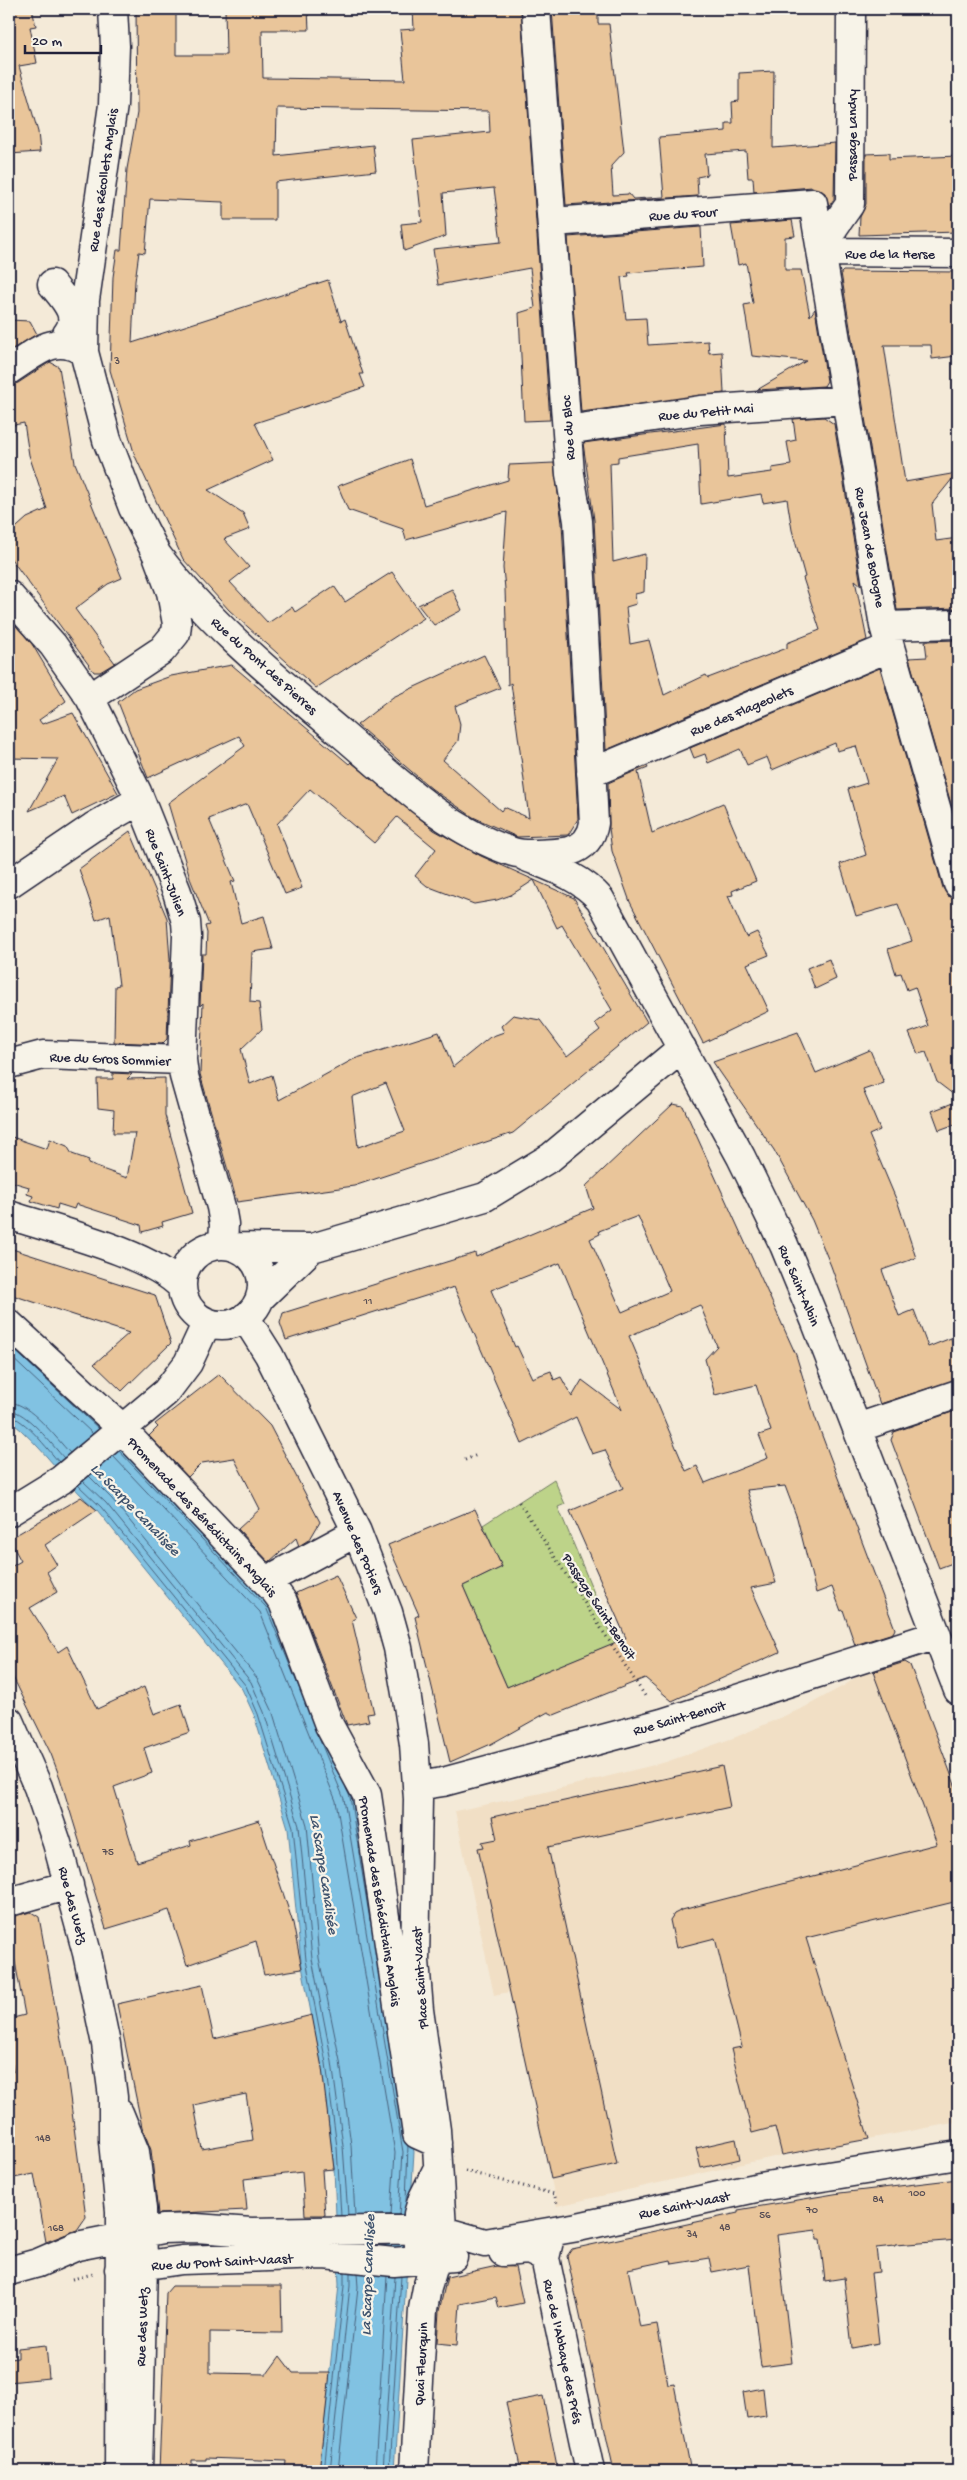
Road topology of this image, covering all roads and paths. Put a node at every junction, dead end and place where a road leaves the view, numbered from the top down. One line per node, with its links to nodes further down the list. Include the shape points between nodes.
1 (113, 9): 6 (street, Rue des Récollets Anglais, via 113,105)
2 (536, 9): 5 (street, Rue du Bloc, via 548,191)
3 (851, 9): 7 (street, Passage Landry, via 850,204)
4 (813, 203): 5 (street, Rue du Four); 7 (street, Rue Jean de Bologne)
5 (553, 222): 15 (street, Rue du Bloc)
6 (92, 242): 9 (street, via 80,264); 10 (street, Rue des Récollets Anglais)
7 (822, 252): 8 (street, Rue de la Herse); 14 (street, Rue Jean de Bologne)
8 (958, 253)
9 (52, 284): 10 (street); 11 (street, via 71,309 73,321 69,331)
10 (85, 300): 12 (street, Rue des Récollets Anglais)
11 (52, 343): 12 (street, via 70,344); 13 (street)
12 (84, 352): 16 (street, Rue des Récollets Anglais, via 116,463 133,508)
13 (9, 370)
14 (846, 400): 15 (street, Rue du Petit Mai, via 700,410); 19 (street, Rue Jean de Bologne)
15 (567, 430): 21 (street, Rue du Bloc, via 578,522)
16 (157, 555): 20 (street, via 176,613 176,633 162,650); 24 (street, Rue du Pont des Pierres, via 179,584 250,656 413,793 470,833)
17 (9, 595): 20 (street, Rue Saint-Julien, via 53,645)
18 (958, 624): 19 (street)
19 (887, 636): 21 (street, Rue des Flageolets); 26 (street, Rue Jean de Bologne)
20 (90, 698): 22 (street, Rue Saint-Julien)
21 (591, 773): 23 (street, Rue du Bloc, via 594,823 593,831)
22 (140, 800): 25 (street, via 93,826); 29 (street, Rue Saint-Julien, via 186,922)
23 (584, 844): 24 (street, Rue du Pont des Pierres, via 563,852)
24 (516, 852): 27 (street, Rue du Pont des Pierres, via 575,878)
25 (9, 884)
26 (958, 884)
27 (600, 899): 28 (street, Rue Saint-Albin)
28 (682, 1048): 33 (street, via 551,1157 497,1191 470,1202); 40 (street, Rue Saint-Albin, via 784,1245)
29 (182, 1060): 30 (street, Rue du Gros Sommier, via 56,1055); 32 (street, Rue Saint-Julien, via 187,1090 221,1207 224,1224)
30 (16, 1061)
31 (9, 1215): 34 (street)
32 (220, 1247): 33 (street); 34 (street, via 165,1254); 35 (street, via 188,1263); 36 (street, via 251,1257 258,1267 262,1279)
33 (312, 1248): 36 (street)
34 (122, 1252): 35 (street, via 167,1274)
35 (182, 1287): 37 (street, via 190,1308)
36 (252, 1308): 37 (street, via 224,1325); 46 (street, Avenue des Potiers, via 269,1355)
37 (207, 1322): 41 (street, via 178,1378)
38 (9, 1324): 41 (street, Promenade des Bénédictains Anglais)
39 (958, 1394): 40 (street)
40 (857, 1428): 48 (street, Rue Saint-Albin)
41 (122, 1430): 45 (street, via 61,1480); 47 (street, Promenade des Bénédictains Anglais)
42 (476, 1455): 43 (path)
43 (465, 1460)
44 (519, 1502): 51 (path, Passage Saint-Benoït)
45 (9, 1512)
46 (357, 1532): 47 (street); 52 (street, Avenue des Potiers, via 385,1603 398,1648 414,1744)
47 (266, 1581): 57 (street, Promenade des Bénédictains Anglais, via 283,1602 329,1724 367,1795 416,2134)
48 (937, 1635): 49 (street, Rue Saint-Albin); 51 (street, Rue Saint-Benoït)
49 (958, 1690)
50 (9, 1721): 53 (street, Rue des Wetz, via 38,1787)
51 (662, 1723): 52 (street, Rue Saint-Benoït, via 443,1782)
52 (417, 1786): 57 (street, Place Saint-Vaast, via 415,1961 419,2010)
53 (69, 1885): 54 (street); 60 (street, Rue des Wetz, via 106,2044 113,2097 113,2141 120,2211)
54 (9, 1902)
55 (958, 2143): 59 (street, via 815,2165 497,2232)
56 (958, 2155): 58 (street, Rue Saint-Vaast)
57 (446, 2161): 58 (path, via 521,2187 554,2194); 59 (street, Place Saint-Vaast)
58 (557, 2220): 59 (street, Rue Saint-Vaast, via 485,2243); 61 (street)
59 (427, 2243): 60 (street, Rue du Pont Saint-Vaast, via 323,2243 252,2232 189,2228); 61 (street, via 522,2249 536,2252); 66 (street, Quai Fleurquin, via 428,2282 423,2309)
60 (131, 2252): 62 (street, via 77,2246); 63 (street); 64 (street, Rue des Wetz); 65 (street, Rue des Wetz)
61 (544, 2258): 67 (street, Rue de l'Abbaye des Prés)
62 (9, 2271)
63 (9, 2283)
64 (119, 2471)
65 (138, 2471)
66 (414, 2471)
67 (590, 2471)

